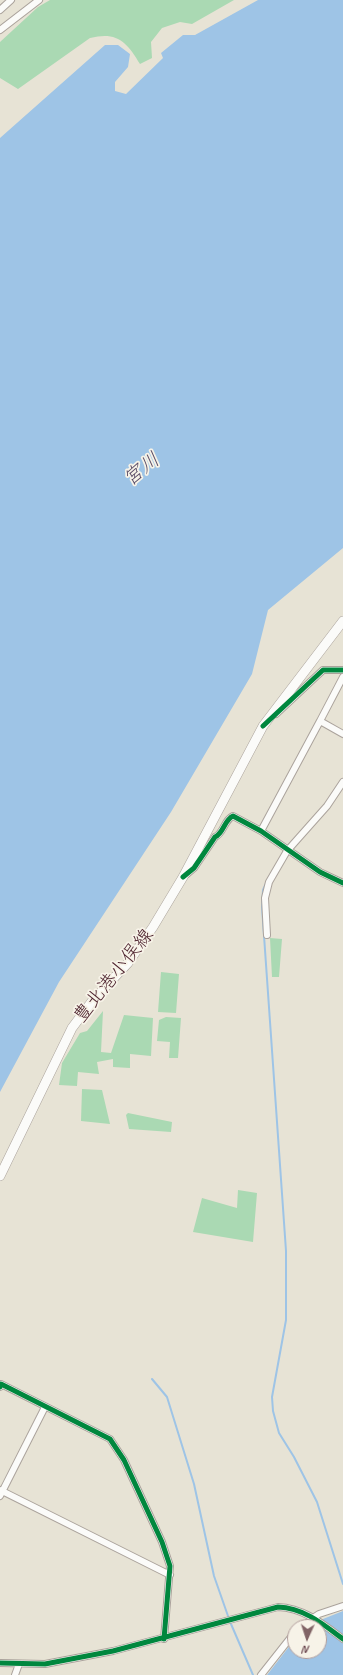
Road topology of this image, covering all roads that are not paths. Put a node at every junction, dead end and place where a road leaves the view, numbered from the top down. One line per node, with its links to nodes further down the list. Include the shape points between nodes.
1 (11, 0): 3 (street)
2 (39, 0): 4 (street)
3 (0, 10)
4 (0, 30)
5 (343, 621): 9 (main road, 豊北港小俣線)
6 (343, 670): 9 (street, via 322,670)
7 (343, 677): 8 (street)
8 (320, 721): 10 (street); 12 (street)
9 (263, 726): 14 (main road, 豊北港小俣線)
10 (343, 734)
11 (343, 782): 13 (street, via 327,806)
12 (260, 831): 13 (street); 14 (street, via 233,816 229,818 220,835 194,868)
13 (287, 851): 15 (street); 16 (street, via 267,887)
14 (182, 877): 17 (main road, 豊北港小俣線, via 153,927 128,963 93,1000 72,1028)
15 (343, 883)
16 (267, 935)
17 (0, 1176)
18 (0, 1386): 19 (street, via 1,1384)
19 (45, 1407): 20 (street); 21 (street, via 110,1439 132,1474 162,1542 170,1566)
20 (1, 1492): 21 (street)
21 (170, 1575): 25 (street)
22 (343, 1606): 23 (street, via 319,1614)
23 (315, 1619): 25 (street, via 303,1612 274,1608)
24 (327, 1628): 26 (street)
25 (164, 1639): 29 (street, via 65,1661)
26 (343, 1639)
27 (287, 1642): 31 (street)
28 (0, 1663): 29 (street)
29 (19, 1664): 30 (street)
30 (16, 1675)
31 (261, 1675)

